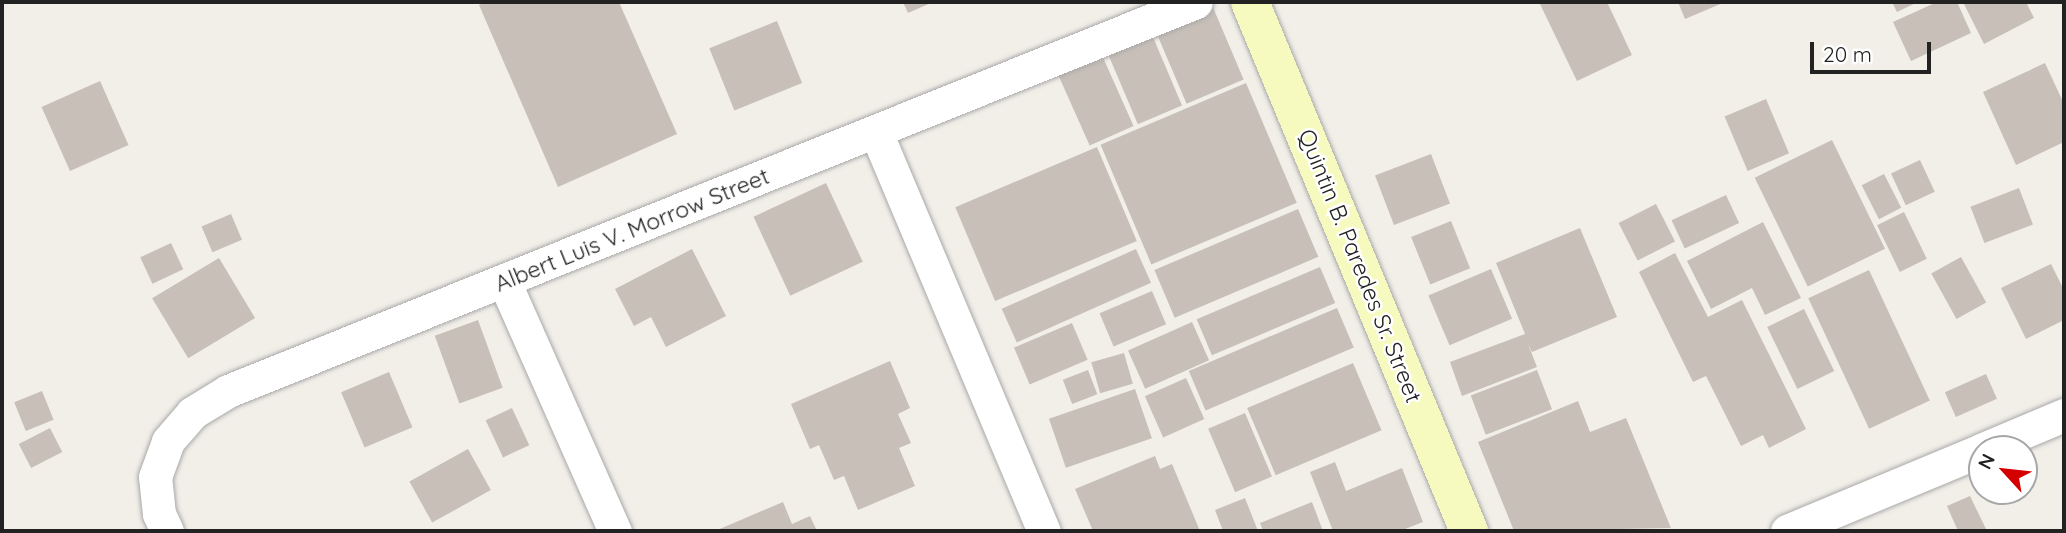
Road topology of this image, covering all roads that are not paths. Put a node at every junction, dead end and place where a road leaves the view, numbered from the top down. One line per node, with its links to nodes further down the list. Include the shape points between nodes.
1 (1196, 2): 3 (street, Albert Luis V. Morrow Street)
2 (1250, 2): 11 (main road, Quintin B. Paredes Sr. Street)
3 (876, 132): 4 (street, Albert Luis V. Morrow Street); 10 (street)
4 (504, 281): 8 (street, Albert Luis V. Morrow Street, via 228,391 192,413 168,441 155,477 159,514); 9 (street)
5 (2064, 415): 6 (street)
6 (2016, 435)
7 (1968, 455): 12 (street)
8 (167, 531)
9 (615, 531)
10 (1044, 531)
11 (1469, 531)
12 (1787, 531)

